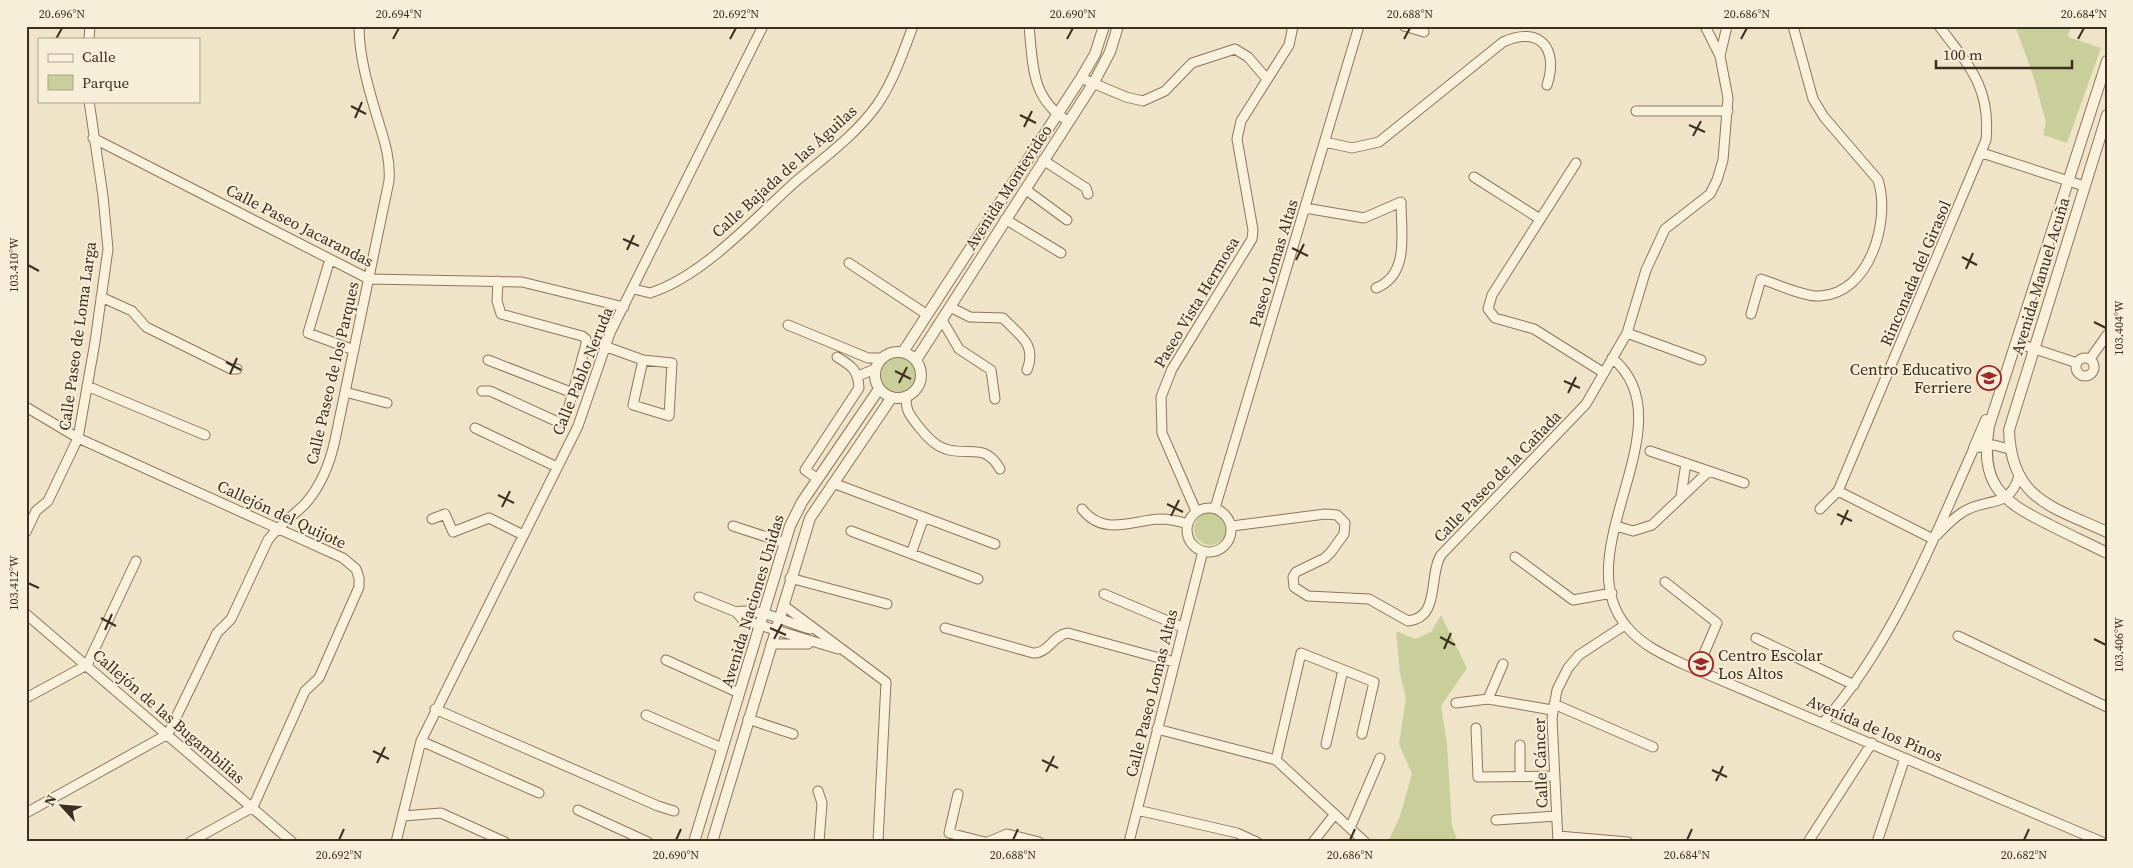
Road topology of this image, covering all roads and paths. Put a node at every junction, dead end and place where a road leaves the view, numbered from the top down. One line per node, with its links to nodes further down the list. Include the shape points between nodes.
1 (359, 26): 44 (street, Calle Paseo de los Parques, via 362,57 390,158)
2 (763, 26): 47 (street, Calle Pablo Neruda)
3 (913, 26): 47 (street, Calle Bajada de las Águilas, via 876,106 833,150 742,232 682,278 650,293)
4 (1030, 26): 24 (street, via 1038,86 1046,104)
5 (1104, 26): 17 (street, Avenida Montevideo, via 1095,54)
6 (1118, 26): 19 (street, Avenida Montevideo, via 1110,52)
7 (1293, 26): 18 (street, Paseo Vista Hermosa, via 1290,44)
8 (1359, 26): 28 (street, Paseo Lomas Altas)
9 (1404, 26): 14 (street)
10 (1705, 26): 15 (street, Calle Paseo de la Cañada)
11 (1727, 26): 15 (street)
12 (1793, 26): 52 (street, via 1813,99 1824,117 1878,180 1881,223 1864,268 1849,285 1837,292 1814,296 1761,279)
13 (1939, 26): 29 (street, Rinconada del Girasol, via 1976,76 1982,90 1987,119)
14 (1424, 32)
15 (1720, 56): 23 (street, Calle Paseo de la Cañada)
16 (2107, 61): 33 (street, Avenida Manuel Acuña)
17 (1081, 78): 19 (street); 24 (street, Avenida Montevideo)
18 (1267, 79): 19 (street, via 1248,57 1235,49 1192,64 1165,91 1143,101); 108 (street, Paseo Vista Hermosa, via 1241,121 1237,140 1252,239 1172,369 1161,397 1162,433)
19 (1093, 84): 26 (street, Avenida Montevideo)
20 (1547, 85): 28 (street, via 1552,61 1544,44 1535,37 1514,37 1503,42 1379,142 1352,148)
21 (89, 102): 27 (street, Calle Paseo de Loma Larga)
22 (1636, 111): 23 (street)
23 (1728, 111): 55 (street, Calle Paseo de la Cañada, via 1718,180 1710,194 1665,229 1646,270)
24 (1057, 115): 26 (street); 51 (street, Avenida Montevideo)
25 (2107, 115): 34 (street, Avenida Manuel Acuña)
26 (1068, 121): 30 (street, Avenida Montevideo)
27 (94, 138): 42 (street, Calle Paseo Jacarandas); 48 (street, Calle Paseo de Loma Larga, via 108,249)
28 (1325, 142): 37 (street, Paseo Lomas Altas)
29 (1982, 153): 33 (street); 102 (street, Rinconada del Girasol)
30 (1044, 160): 35 (street, Avenida Montevideo); 36 (street, via 1086,188)
31 (1576, 163): 38 (street)
32 (1474, 177): 38 (street)
33 (2069, 181): 34 (street); 57 (street, Avenida Manuel Acuña)
34 (2084, 186): 59 (street, Avenida Manuel Acuña)
35 (1024, 190): 39 (street, Avenida Montevideo); 40 (street)
36 (1088, 194)
37 (1305, 208): 46 (street, via 1364,218 1401,202 1399,265 1391,280); 105 (street, Paseo Lomas Altas)
38 (1540, 219): 74 (street, via 1492,295 1488,309 1496,318 1534,329)
39 (1005, 220): 41 (street); 50 (street, Avenida Montevideo)
40 (1067, 220)
41 (1061, 253)
42 (330, 259): 44 (street, Calle Paseo Jacarandas); 60 (street, via 308,333)
43 (849, 263): 51 (street)
44 (369, 279): 45 (street, Calle Paseo Jacarandas); 60 (street, Calle Paseo de los Parques)
45 (498, 282): 49 (street, Calle Paseo Jacarandas, via 522,282); 81 (street, via 497,301 501,314 586,339)
46 (1376, 288)
47 (634, 289): 49 (street, Calle Pablo Neruda)
48 (101, 297): 71 (street, via 132,311 146,327 231,370); 77 (street, Calle Paseo de Loma Larga)
49 (624, 307): 58 (street, Calle Pablo Neruda)
50 (950, 307): 53 (street, Avenida Montevideo); 73 (street, via 970,317 1003,318 1030,347 1032,357)
51 (926, 314): 61 (street, Avenida Montevideo)
52 (1750, 314)
53 (942, 320): 68 (street, Avenida Montevideo); 84 (street, via 959,349 991,370)
54 (788, 324): 63 (street, via 868,358)
55 (1627, 333): 64 (street, Calle Paseo de la Cañada); 69 (street)
56 (2107, 335): 65 (street)
57 (2017, 343): 59 (street); 76 (street, Avenida Manuel Acuña)
58 (604, 346): 67 (street); 95 (street, Calle Pablo Neruda, via 586,406)
59 (2033, 348): 70 (street); 92 (street, Avenida Manuel Acuña, via 2012,416)
60 (354, 350): 80 (street, Calle Paseo de los Parques)
61 (903, 352): 63 (street, via 892,352); 68 (street)
62 (837, 357): 75 (street, via 853,366)
63 (882, 358): 72 (street)
64 (1612, 358): 74 (street, Calle Paseo de la Cañada); 114 (street, Avenida de los Pinos, via 1622,366 1631,381 1638,399 1639,415 1638,435)
65 (2090, 358): 70 (street, via 2082,358); 70 (street, via 2094,366 2090,374 2077,372)
66 (488, 360): 81 (street)
67 (644, 360): 67 (street, via 672,363 669,416 633,406)
68 (916, 360): 82 (street, via 920,381)
69 (1701, 360)
70 (2077, 363)
71 (236, 369)
72 (875, 369): 75 (street); 78 (street)
73 (1027, 370)
74 (1604, 373): 113 (street, Calle Paseo de la Cañada, via 1575,417 1441,555 1434,568 1430,606 1419,619 1408,621 1400,618 1369,599 1308,596 1294,587 1296,572 1325,558 1344,534 1345,523 1337,515)
75 (858, 376): 99 (street, via 859,388 805,470)
76 (2003, 382): 90 (street); 91 (street)
77 (87, 386): 88 (street); 89 (street, Calle Paseo de Loma Larga)
78 (880, 389): 83 (street); 99 (street, Avenida Naciones Unidas)
79 (482, 391): 81 (street, via 490,390 558,422 563,422 566,417)
80 (345, 392): 85 (street); 115 (street, Calle Paseo de los Parques, via 332,454 321,480 306,503)
81 (573, 392)
82 (906, 396): 83 (street); 96 (street, via 906,411 928,438 949,450 987,453)
83 (892, 397): 100 (street, Avenida Naciones Unidas)
84 (995, 398)
85 (387, 403)
86 (26, 407): 89 (street, Callejón del Quijote)
87 (475, 428): 95 (street)
88 (205, 435)
89 (78, 438): 115 (street, Callejón del Quijote); 117 (street, Calle Paseo de Loma Larga, via 48,501 36,511)
90 (1986, 445): 91 (street); 92 (street); 104 (street, via 1990,475)
91 (1974, 448): 120 (street)
92 (2010, 449): 98 (street, Avenida Manuel Acuña)
93 (1650, 451): 94 (street)
94 (1686, 463): 97 (street); 103 (street)
95 (558, 467): 119 (street, Calle Pablo Neruda)
96 (1000, 469)
97 (1709, 471): 101 (street); 103 (street)
98 (2019, 476): 104 (street, via 2016,486); 118 (street, Avenida Manuel Acuña, via 2029,492 2042,501)
99 (818, 479): 121 (street, Avenida Naciones Unidas, via 795,514)
100 (832, 483): 109 (street); 128 (street, Avenida Naciones Unidas, via 810,518)
101 (1744, 483)
102 (1838, 491): 106 (street); 120 (street)
103 (1681, 496): 114 (street, via 1652,526 1633,531)
104 (2005, 498): 120 (street, via 1964,511); 124 (street, via 2023,512)
105 (1215, 508): 108 (street); 113 (street, via 1226,514)
106 (1820, 509)
107 (1082, 510): 111 (street, via 1096,523 1108,525 1130,525 1158,519)
108 (1196, 511): 111 (street)
109 (924, 517): 122 (street); 125 (street)
110 (432, 519): 119 (street, via 445,514 453,532 489,518)
111 (1188, 524): 123 (street, via 1192,543)
112 (734, 526): 121 (street)
113 (1232, 526): 123 (street, via 1232,533 1224,546 1218,550)
114 (1616, 526): 131 (street, Avenida de los Pinos, via 1608,576)
115 (277, 528): 170 (street, Calle Paseo de los Parques, via 268,540 231,619 218,633); 187 (street, Callejón del Quijote, via 350,562 359,578 359,587 319,678 304,691)
116 (851, 531): 125 (street)
117 (26, 532)
118 (2107, 532)
119 (523, 535): 164 (street, Calle Pablo Neruda)
120 (1933, 539): 157 (street, via 1900,611)
121 (785, 544): 138 (street, Avenida Naciones Unidas)
122 (995, 544)
123 (1203, 551): 142 (street, Calle Paseo Lomas Altas)
124 (2107, 553)
125 (912, 554): 129 (street)
126 (1515, 557): 131 (street, via 1573,600)
127 (136, 561): 154 (street)
128 (790, 578): 134 (street); 135 (street, Avenida Naciones Unidas)
129 (978, 578)
130 (1665, 582): 156 (street, via 1717,623)
131 (1612, 593): 140 (street, Avenida de los Pinos)
132 (1104, 594): 142 (street)
133 (699, 597): 136 (street)
134 (887, 604)
135 (783, 605): 139 (street, Avenida Naciones Unidas); 145 (street)
136 (736, 612): 138 (street, via 745,610); 141 (street, via 742,620)
137 (26, 614): 154 (street, Callejón de las Bugambilias)
138 (764, 614): 139 (street); 141 (street, Avenida Naciones Unidas)
139 (778, 619): 144 (street, Avenida Naciones Unidas); 145 (street)
140 (1625, 625): 156 (street, Avenida de los Pinos, via 1655,651); 162 (street, Calle Cáncer, via 1579,655 1561,680)
141 (760, 626): 144 (street); 158 (street, Avenida Naciones Unidas)
142 (1182, 627): 152 (street, Calle Paseo Lomas Altas)
143 (945, 628): 152 (street, via 1033,653 1043,650 1061,634 1068,633)
144 (775, 631): 148 (street, Avenida Naciones Unidas); 149 (street)
145 (818, 631): 150 (street)
146 (1958, 636): 163 (street)
147 (1756, 638): 157 (street)
148 (771, 644): 149 (street); 166 (street, Avenida Naciones Unidas)
149 (817, 644): 150 (street)
150 (843, 651): 206 (street, via 886,682)
151 (666, 660): 158 (street)
152 (1174, 662): 169 (street, Calle Paseo Lomas Altas)
153 (1503, 664): 160 (street)
154 (87, 665): 159 (street); 170 (street, Callejón de las Bugambilias)
155 (1344, 670): 172 (street, via 1374,682); 174 (street); 181 (street, via 1301,652)
156 (1697, 670): 167 (street, Avenida de los Pinos)
157 (1854, 685): 167 (street)
158 (739, 693): 178 (street, Avenida Naciones Unidas)
159 (26, 698)
160 (1488, 699): 161 (street); 162 (street)
161 (1456, 703)
162 (1553, 707): 177 (street); 182 (street, Calle Cáncer)
163 (2107, 707)
164 (436, 709): 173 (street, Calle Pablo Neruda); 190 (street)
165 (646, 715): 178 (street)
166 (748, 719): 171 (street); 204 (street, Avenida Naciones Unidas)
167 (1823, 723): 176 (street, Avenida de los Pinos)
168 (1476, 728): 183 (street, via 1478,777)
169 (1157, 729): 181 (street); 189 (street, Calle Paseo Lomas Altas)
170 (168, 734): 187 (street, Callejón de las Bugambilias); 191 (street)
171 (793, 734)
172 (1362, 734)
173 (421, 741): 185 (street); 193 (street, Calle Pablo Neruda)
174 (1326, 744)
175 (1520, 744): 183 (street)
176 (1872, 744): 180 (street, Avenida de los Pinos); 214 (street)
177 (1653, 747)
178 (722, 748): 203 (street, Avenida Naciones Unidas)
179 (1380, 758): 196 (street)
180 (1905, 758): 215 (street); 216 (street, Avenida de los Pinos)
181 (1276, 760): 192 (street)
182 (1555, 776): 183 (street); 194 (street, Calle Cáncer)
183 (1520, 777)
184 (818, 791): 205 (street, via 822,803)
185 (539, 793)
186 (958, 794): 207 (street, via 949,833)
187 (253, 807): 198 (street); 199 (street, Callejón de las Bugambilias)
188 (578, 810): 202 (street)
189 (1137, 810): 209 (street, Calle Paseo Lomas Altas); 210 (street, via 1237,833)
190 (674, 811)
191 (26, 813)
192 (1335, 814): 196 (street); 211 (street)
193 (403, 816): 200 (street, Calle Pablo Neruda); 201 (street, via 441,812)
194 (1557, 816): 195 (street); 197 (street, Calle Cáncer)
195 (1496, 820)
196 (1350, 828): 212 (street)
197 (1558, 839): 213 (street)
198 (190, 842)
199 (292, 842)
200 (396, 842)
201 (505, 842)
202 (648, 842)
203 (694, 842)
204 (712, 842)
205 (820, 842)
206 (878, 842)
207 (986, 842): 208 (street, via 1007,834)
208 (1039, 842)
209 (1129, 842)
210 (1257, 842)
211 (1313, 842)
212 (1365, 842)
213 (1628, 842)
214 (1808, 842)
215 (1877, 842)
216 (2102, 842)

